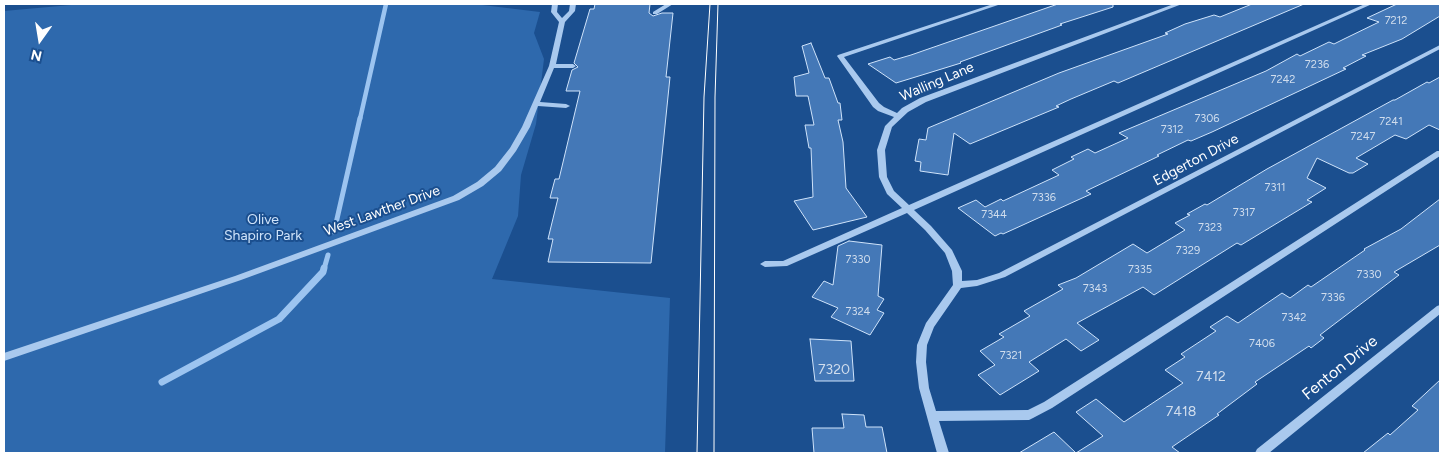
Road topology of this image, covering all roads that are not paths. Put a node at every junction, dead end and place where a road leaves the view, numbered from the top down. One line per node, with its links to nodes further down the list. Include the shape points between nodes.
1 (555, 4): 8 (street, via 554,12)
2 (574, 4): 8 (street, West Lawther Drive)
3 (670, 4): 7 (street)
4 (998, 4): 14 (street, via 840,56 876,105)
5 (1180, 4): 14 (street, Walling Lane, via 923,100)
6 (1368, 4): 16 (street)
7 (655, 13)
8 (562, 22): 10 (street, West Lawther Drive)
9 (1440, 47): 18 (street, Edgerton Drive, via 1002,275)
10 (552, 66): 11 (street); 12 (street, West Lawther Drive)
11 (573, 66)
12 (537, 104): 13 (street); 20 (street, West Lawther Drive, via 513,149 498,169 456,198 238,278)
13 (566, 106)
14 (897, 116): 16 (street, Walling Lane, via 889,126 881,150 882,178)
15 (1440, 153): 21 (street, via 1029,415)
16 (907, 210): 17 (street, via 784,264); 18 (street, Walling Lane, via 949,252 958,271)
17 (765, 264)
18 (958, 285): 21 (street, via 930,326 922,345 924,388)
19 (1440, 309): 23 (street, Fenton Drive)
20 (4, 357)
21 (932, 416): 22 (street)
22 (943, 453)
23 (1261, 453)

